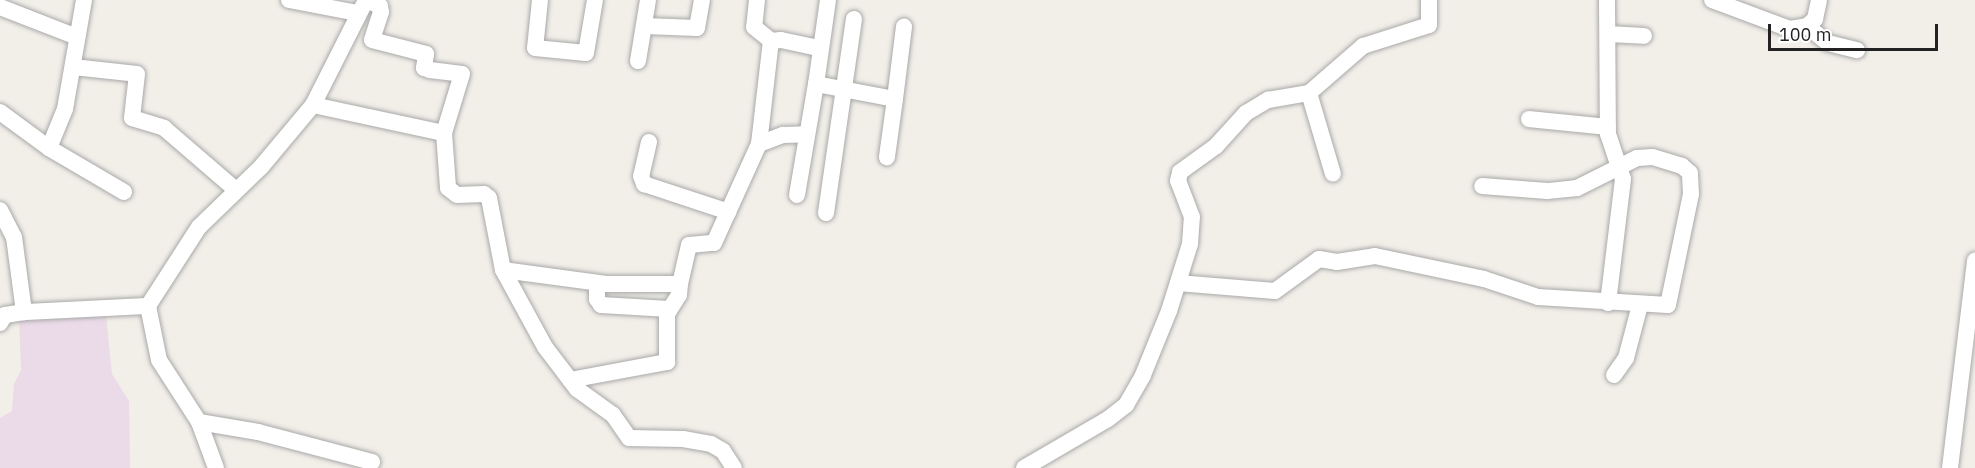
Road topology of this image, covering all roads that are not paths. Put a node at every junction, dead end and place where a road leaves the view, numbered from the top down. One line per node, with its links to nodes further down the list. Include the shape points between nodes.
1 (84, 0): 20 (street)
2 (289, 0): 12 (street)
3 (540, 0): 4 (street, via 536,48 586,53)
4 (596, 0)
5 (648, 0): 16 (street)
6 (702, 0): 16 (street, via 697,28)
7 (757, 0): 21 (street, via 754,27)
8 (828, 0): 22 (street)
9 (1429, 0): 28 (street, via 1429,25 1363,46)
10 (1607, 0): 18 (street)
11 (1712, 0): 14 (street, via 1784,28)
12 (363, 4): 30 (street); 34 (street, via 380,6 372,40 426,54 424,68 462,74)
13 (0, 7): 20 (street)
14 (1815, 14): 23 (street, via 1828,43)
15 (854, 19): 27 (street)
16 (644, 26): 24 (street)
17 (904, 27): 29 (street)
18 (1608, 34): 19 (street); 33 (street)
19 (1644, 36)
20 (78, 37): 25 (street)
21 (771, 41): 22 (street); 37 (street)
22 (820, 48): 26 (street)
23 (1857, 50)
24 (638, 61)
25 (73, 67): 38 (street, via 65,109); 43 (street, via 137,74 132,118 164,128)
26 (816, 84): 27 (street); 35 (street)
27 (845, 89): 29 (street); 48 (street)
28 (1309, 93): 41 (street); 53 (street, via 1268,100 1246,113 1221,141 1180,172 1178,181 1190,209 1192,228)
29 (895, 99): 39 (street)
30 (313, 105): 34 (street); 43 (street)
31 (0, 112): 38 (street)
32 (1529, 119): 33 (street)
33 (1608, 127): 40 (street, via 1610,147)
34 (444, 133): 50 (street, via 448,188 457,195 489,198)
35 (807, 134): 37 (street, via 783,135); 45 (street)
36 (649, 142): 47 (street, via 641,176 644,184)
37 (759, 144): 47 (street)
38 (49, 148): 44 (street)
39 (887, 157)
40 (1620, 165): 42 (street, via 1578,188 1547,191); 55 (street, via 1623,179); 56 (street, via 1629,159 1652,157 1682,166 1692,178 1672,299 1665,306)
41 (1333, 174)
42 (1482, 186)
43 (236, 190): 57 (street, via 199,227)
44 (124, 192)
45 (797, 195)
46 (0, 210): 59 (street, via 14,237)
47 (729, 212): 52 (street, via 714,243 689,245)
48 (826, 213)
49 (1975, 261): 54 (street)
50 (503, 270): 51 (street); 63 (street, via 545,346)
51 (597, 282): 52 (street); 58 (street, via 601,305)
52 (680, 284): 58 (street, via 679,296)
53 (1178, 284): 55 (street, via 1275,291 1319,259 1337,262 1375,256 1484,279 1538,297); 68 (street, via 1143,375 1126,405)
54 (1972, 302): 61 (street)
55 (1608, 303): 56 (street)
56 (1640, 305): 62 (street, via 1626,358)
57 (148, 306): 59 (street); 64 (street, via 159,360)
58 (669, 309): 63 (street, via 669,359 664,364)
59 (24, 312): 60 (street)
60 (2, 318)
61 (1969, 348): 69 (street)
62 (1614, 375)
63 (570, 380): 67 (street, via 613,415 629,438 711,444 723,451)
64 (199, 422): 65 (street, via 258,432); 66 (street)
65 (372, 462)
66 (216, 468)
67 (734, 468)
68 (1024, 468)
69 (1950, 468)

